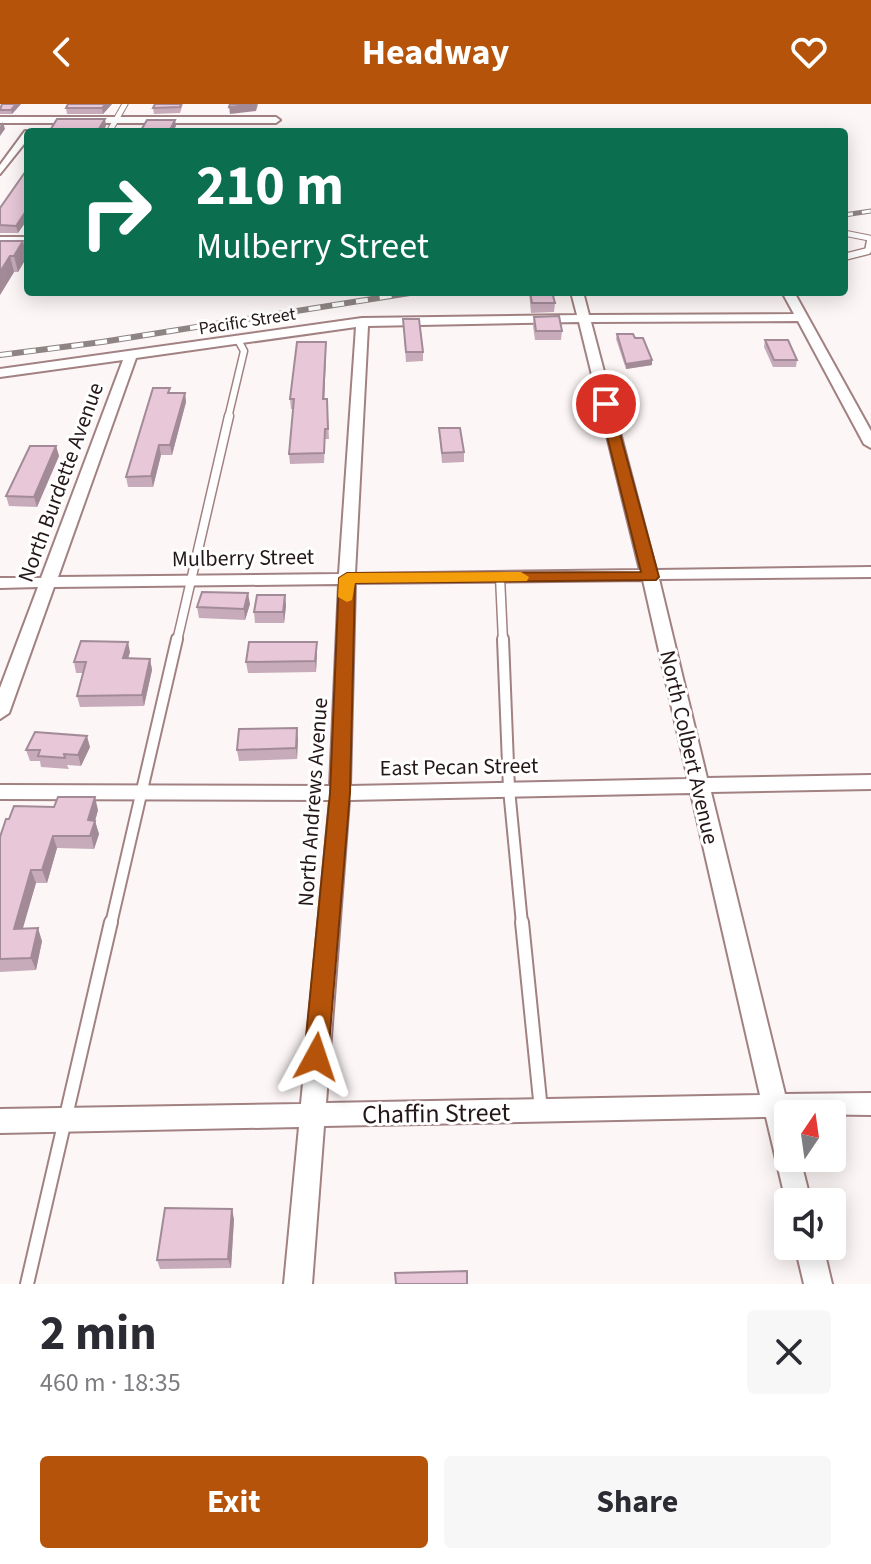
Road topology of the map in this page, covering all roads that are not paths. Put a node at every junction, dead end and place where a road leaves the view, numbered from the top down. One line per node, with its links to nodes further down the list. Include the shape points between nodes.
1 (125, 104): 5 (lane)
2 (40, 116): 4 (street); 5 (street); 7 (street)
3 (203, 116): 5 (street); 6 (street); 9 (street)
4 (0, 120)
5 (116, 120): 8 (lane)
6 (276, 120)
7 (31, 128)
8 (111, 128)
9 (198, 128)
10 (24, 138): 11 (street)
11 (0, 171)
12 (848, 234): 15 (lane, via 869,238 871,245 868,251)
13 (0, 241): 14 (street)
14 (24, 241)
15 (848, 256)
16 (578, 296): 19 (street, North Colbert Avenue)
17 (790, 296): 18 (street)
18 (802, 317): 19 (street, Pacific Street); 24 (street)
19 (583, 318): 20 (street, Pacific Street); 27 (street, North Colbert Avenue)
20 (362, 322): 21 (street, Pacific Street); 28 (street, North Andrews Avenue)
21 (238, 340): 22 (street, Pacific Street); 29 (lane, via 244,351)
22 (130, 357): 23 (street, Pacific Street); 30 (street, North Burdette Avenue)
23 (0, 373)
24 (871, 444)
25 (871, 572): 27 (street, Mulberry Street)
26 (500, 577): 27 (street, Mulberry Street); 28 (street, Mulberry Street); 35 (lane)
27 (650, 577): 34 (street, North Colbert Avenue)
28 (347, 578): 29 (street, Mulberry Street); 38 (street, North Andrews Avenue)
29 (191, 580): 30 (street, Mulberry Street); 37 (lane)
30 (46, 582): 31 (street, Mulberry Street); 32 (street, North Burdette Avenue)
31 (0, 583)
32 (0, 713)
33 (871, 782): 34 (street, East Pecan Street)
34 (698, 784): 35 (street, East Pecan Street); 41 (street, North Colbert Avenue)
35 (509, 789): 38 (street, East Pecan Street); 42 (lane)
36 (0, 792): 37 (street, East Pecan Street)
37 (142, 792): 38 (street, East Pecan Street); 44 (lane)
38 (340, 793): 43 (street, North Andrews Avenue)
39 (846, 1104): 40 (street, Chaffin Street)
40 (871, 1104)
41 (774, 1105): 42 (street, Chaffin Street)
42 (541, 1110): 43 (street, Chaffin Street)
43 (311, 1115): 44 (street, Chaffin Street); 48 (street, North Andrews Avenue)
44 (66, 1120): 45 (street, Chaffin Street); 47 (lane)
45 (0, 1121)
46 (812, 1260): 49 (street)
47 (27, 1284)
48 (298, 1284)
49 (818, 1284)

